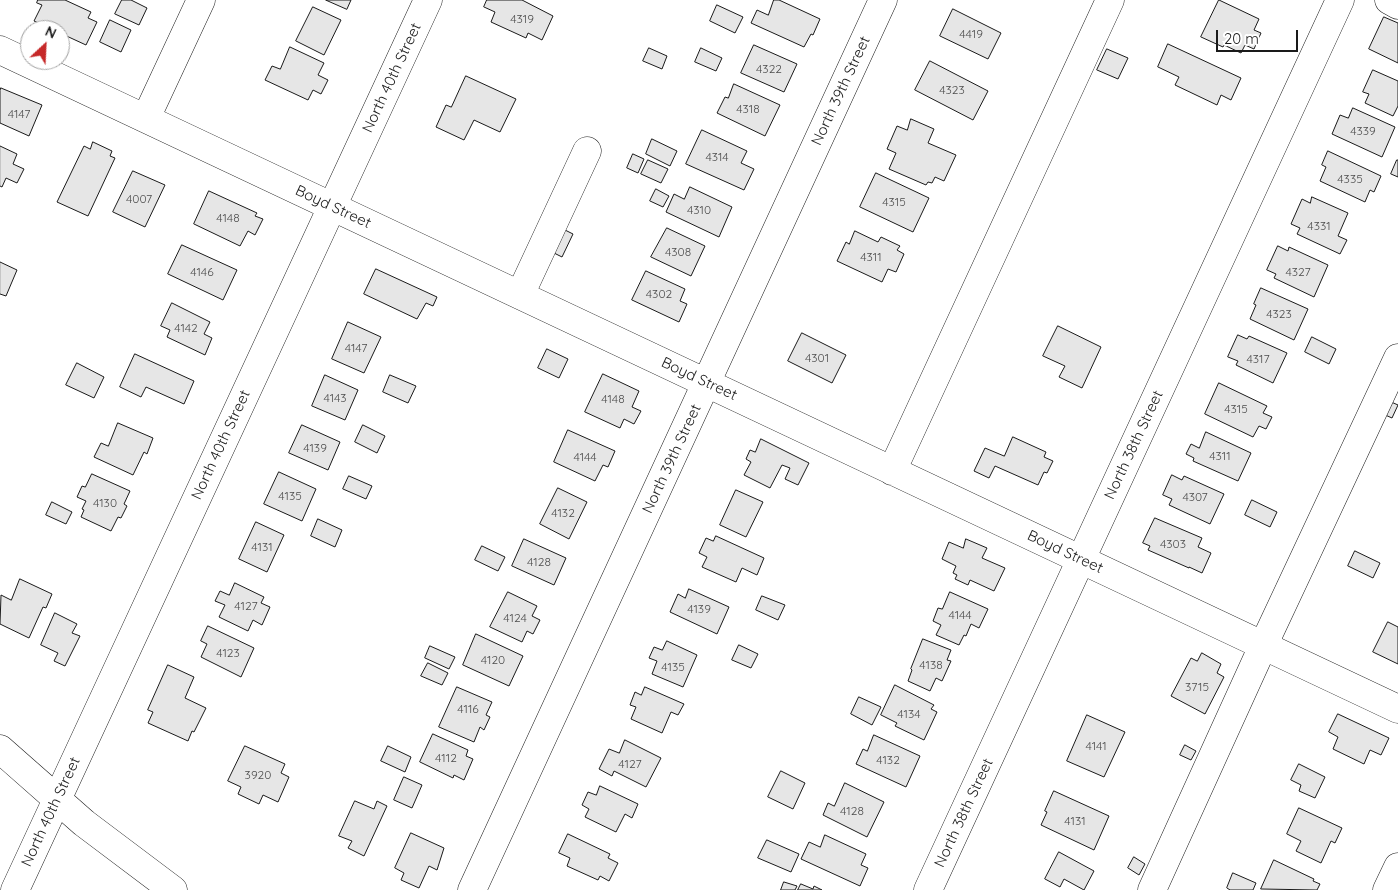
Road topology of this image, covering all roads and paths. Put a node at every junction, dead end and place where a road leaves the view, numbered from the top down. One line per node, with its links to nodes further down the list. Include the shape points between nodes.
1 (201, 0): 9 (street)
2 (428, 0): 11 (street, North 40th Street)
3 (883, 0): 14 (street, North 39th Street)
4 (1110, 0): 15 (street)
5 (1340, 0): 16 (street, North 38th Street)
6 (1389, 0): 7 (street)
7 (1398, 5)
8 (0, 50): 9 (street, Boyd Street)
9 (146, 118): 11 (street, Boyd Street)
10 (587, 151): 12 (street)
11 (332, 206): 12 (street, Boyd Street); 20 (street, North 40th Street)
12 (520, 295): 14 (street, Boyd Street)
13 (1398, 358): 17 (street)
14 (707, 383): 15 (street, Boyd Street); 24 (street, North 39th Street)
15 (892, 470): 16 (street, Boyd Street)
16 (1080, 559): 17 (street, Boyd Street); 25 (street, North 38th Street)
17 (1263, 646): 18 (street, Boyd Street); 26 (street)
18 (1398, 710)
19 (0, 749): 20 (street)
20 (56, 799): 22 (street, North 40th Street); 23 (street)
21 (1398, 867): 27 (street)
22 (15, 890)
23 (173, 890)
24 (472, 890)
25 (928, 890)
26 (1152, 890)
27 (1387, 890)

